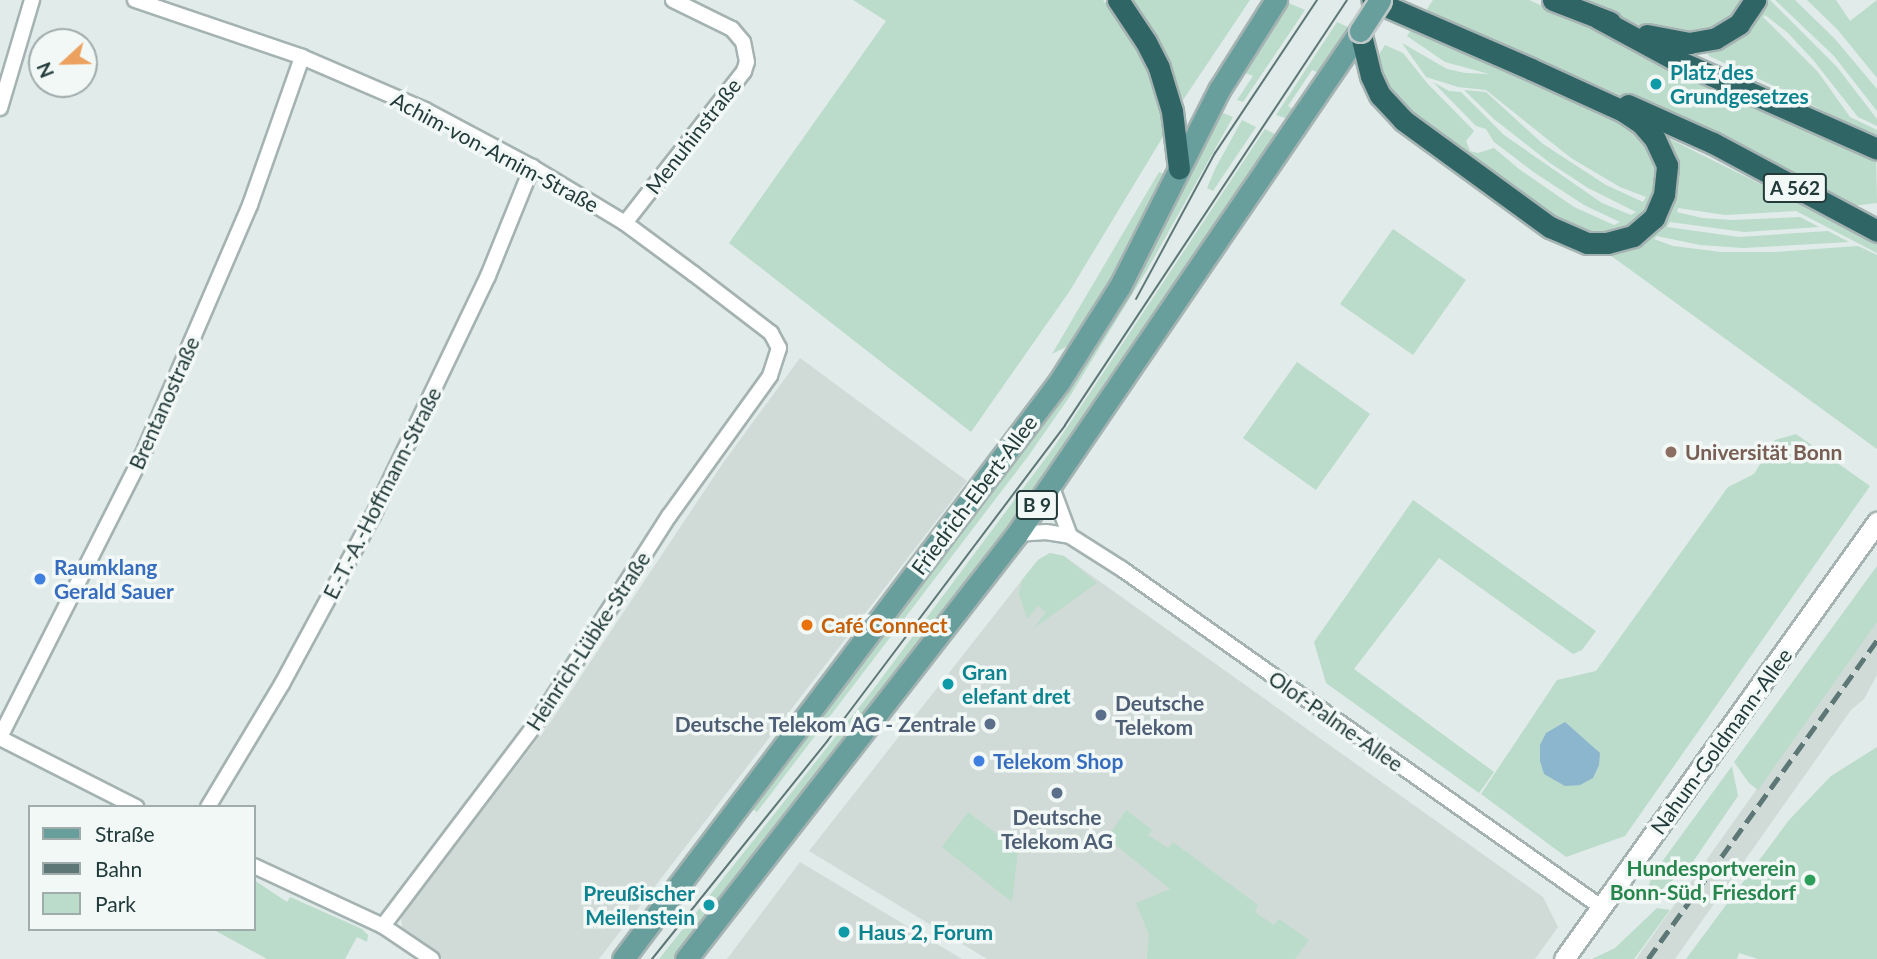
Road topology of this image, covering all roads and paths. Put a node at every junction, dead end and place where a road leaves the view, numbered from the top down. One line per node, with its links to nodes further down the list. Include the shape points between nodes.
1 (32, 0): 14 (street)
2 (135, 0): 12 (street, Achim-von-Arnim-Straße)
3 (673, 0): 18 (street, Menuhinstraße, via 732,29 743,42 747,62)
4 (1118, 0): 17 (highway, via 1159,68 1172,111)
5 (1276, 0): 17 (main road, Friedrich-Ebert-Allee / B 9, via 1219,90)
6 (1372, 0): 13 (highway, A 562)
7 (1380, 0): 11 (main road, B 9, bridge)
8 (1553, 0): 10 (highway)
9 (1755, 0): 10 (highway, via 1729,31 1689,43 1662,41)
10 (1598, 18): 15 (highway, via 1672,58)
11 (1360, 31): 13 (highway, via 1380,95 1413,128 1569,237 1607,243 1633,236 1654,218 1664,195 1667,164 1655,139 1623,111); 21 (main road, B 9)
12 (302, 57): 16 (street, Achim-von-Arnim-Straße, via 425,110); 25 (street, Brentanostraße, via 250,205 142,456)
13 (1531, 69): 19 (highway, A 562, via 1713,143)
14 (0, 108)
15 (1877, 149)
16 (533, 167): 18 (street, Achim-von-Arnim-Straße); 27 (street, E.-T.-A.-Hoffmann-Straße, via 488,276 373,516 282,684)
17 (1180, 169): 32 (main road, Friedrich-Ebert-Allee / B 9, via 1119,286 1059,382)
18 (625, 223): 20 (street, Achim-von-Arnim-Straße, via 771,333)
19 (1877, 231)
20 (779, 348): 30 (street, Heinrich-Lübke-Straße, via 770,376 668,516 538,721)
21 (1051, 485): 23 (main road, B 9); 24 (street)
22 (1877, 522): 29 (main road, Nahum-Goldmann-Allee)
23 (1017, 534): 24 (street, Olof-Palme-Allee); 33 (main road, B 9)
24 (1070, 536): 29 (street, Olof-Palme-Allee)
25 (0, 738): 26 (street)
26 (132, 805)
27 (209, 805)
28 (256, 867): 30 (street)
29 (1601, 907): 34 (main road, Nahum-Goldmann-Allee)
30 (383, 926): 31 (street)
31 (432, 959)
32 (623, 959)
33 (686, 959)
34 (1564, 959)

